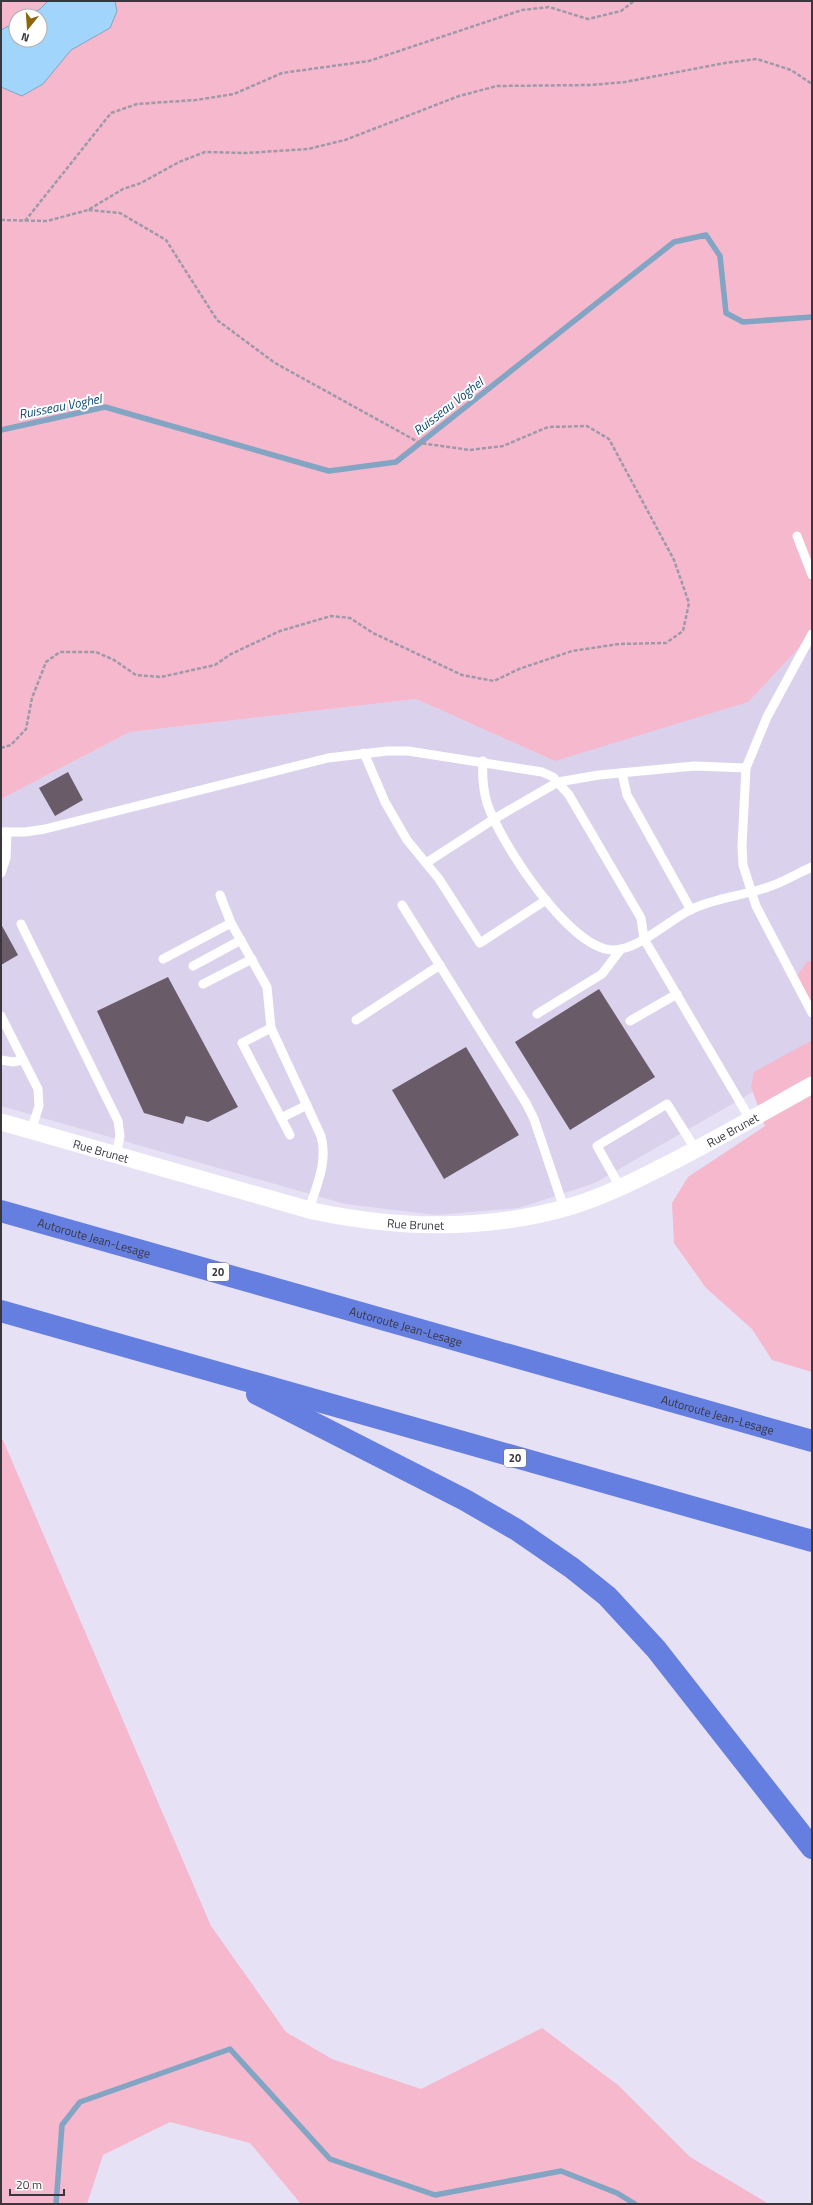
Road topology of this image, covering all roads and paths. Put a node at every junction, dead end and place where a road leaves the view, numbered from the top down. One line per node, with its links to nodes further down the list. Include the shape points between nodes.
1 (634, 1): 5 (path, via 621,11 588,19 549,7 522,10 369,61 282,73 234,94 137,104 111,113)
2 (812, 84): 3 (path, via 791,70 757,59 725,62 611,83 497,86 459,96 345,140 308,149 246,153 205,152 179,162 142,183 123,189)
3 (88, 210): 5 (path, via 47,221); 9 (path, via 120,213 166,240 217,320 275,363 420,443 470,450 503,446 548,427 587,426 609,439 674,560 689,603 683,631 666,643 619,644 572,652 519,669 494,681 462,675 373,633 350,618 331,616 280,631 231,654 215,665 162,677 136,676 114,660 96,652 60,652 46,662 32,698 26,729 11,745)
4 (1, 220): 5 (path)
5 (25, 221)
6 (797, 536): 7 (lane)
7 (812, 575)
8 (812, 634): 12 (lane, via 767,717)
9 (1, 748)
10 (364, 753): 11 (lane, via 408,751); 16 (lane, via 328,758 45,829); 17 (lane, via 385,802 407,840)
11 (483, 761): 14 (lane, via 542,772); 15 (lane, via 483,786)
12 (746, 768): 13 (lane, via 694,766); 20 (lane, via 742,846 743,865)
13 (622, 773): 14 (lane); 24 (lane, via 627,795)
14 (558, 782): 15 (lane); 27 (lane, via 641,918)
15 (494, 819): 17 (lane); 22 (lane, via 518,862)
16 (4, 832): 19 (lane, via 6,858)
17 (426, 863): 22 (lane, via 480,943)
18 (812, 867): 20 (lane, via 770,887)
19 (1, 873)
20 (750, 891): 24 (lane, via 720,898); 36 (lane)
21 (220, 895): 25 (lane)
22 (546, 900): 29 (lane, via 556,913 594,944 602,948)
23 (402, 904): 32 (lane)
24 (691, 910): 27 (lane)
25 (232, 923): 28 (lane); 30 (lane)
26 (21, 924): 52 (lane, via 118,1121 120,1136)
27 (644, 939): 29 (lane); 35 (lane)
28 (241, 940): 31 (lane); 33 (lane)
29 (621, 949): 37 (lane, via 602,974)
30 (163, 959)
31 (252, 959): 34 (lane); 41 (lane, via 267,987)
32 (440, 965): 39 (lane); 54 (lane, via 534,1119)
33 (193, 966)
34 (203, 984)
35 (677, 994): 40 (lane); 47 (lane)
36 (812, 1013)
37 (537, 1014)
38 (1, 1016): 43 (lane)
39 (356, 1020)
40 (630, 1022)
41 (271, 1028): 45 (lane); 46 (lane, via 242,1043)
42 (1, 1060): 43 (lane)
43 (24, 1060): 49 (lane, via 40,1098)
44 (812, 1085): 47 (street, Rue Brunet)
45 (307, 1105): 46 (lane); 56 (lane, via 321,1136 324,1152 323,1164)
46 (281, 1118): 50 (lane)
47 (750, 1119): 51 (street, Rue Brunet)
48 (1, 1122): 49 (street, Rue Brunet)
49 (32, 1131): 52 (street, Rue Brunet)
50 (290, 1135)
51 (696, 1150): 53 (street, Rue Brunet); 53 (lane, via 667,1104 597,1146)
52 (116, 1155): 56 (street, Rue Brunet)
53 (620, 1187): 54 (street, Rue Brunet)
54 (564, 1208): 56 (street, Rue Brunet, via 503,1221 433,1225 386,1222)
55 (1, 1210): 59 (highway, Autoroute Jean-Lesage / 20)
56 (309, 1210)
57 (1, 1311): 58 (highway, 20)
58 (219, 1374): 60 (highway, 20); 61 (highway, via 465,1500 517,1530 572,1568 607,1596 652,1644)
59 (812, 1441)
60 (812, 1541)
61 (812, 1848)

